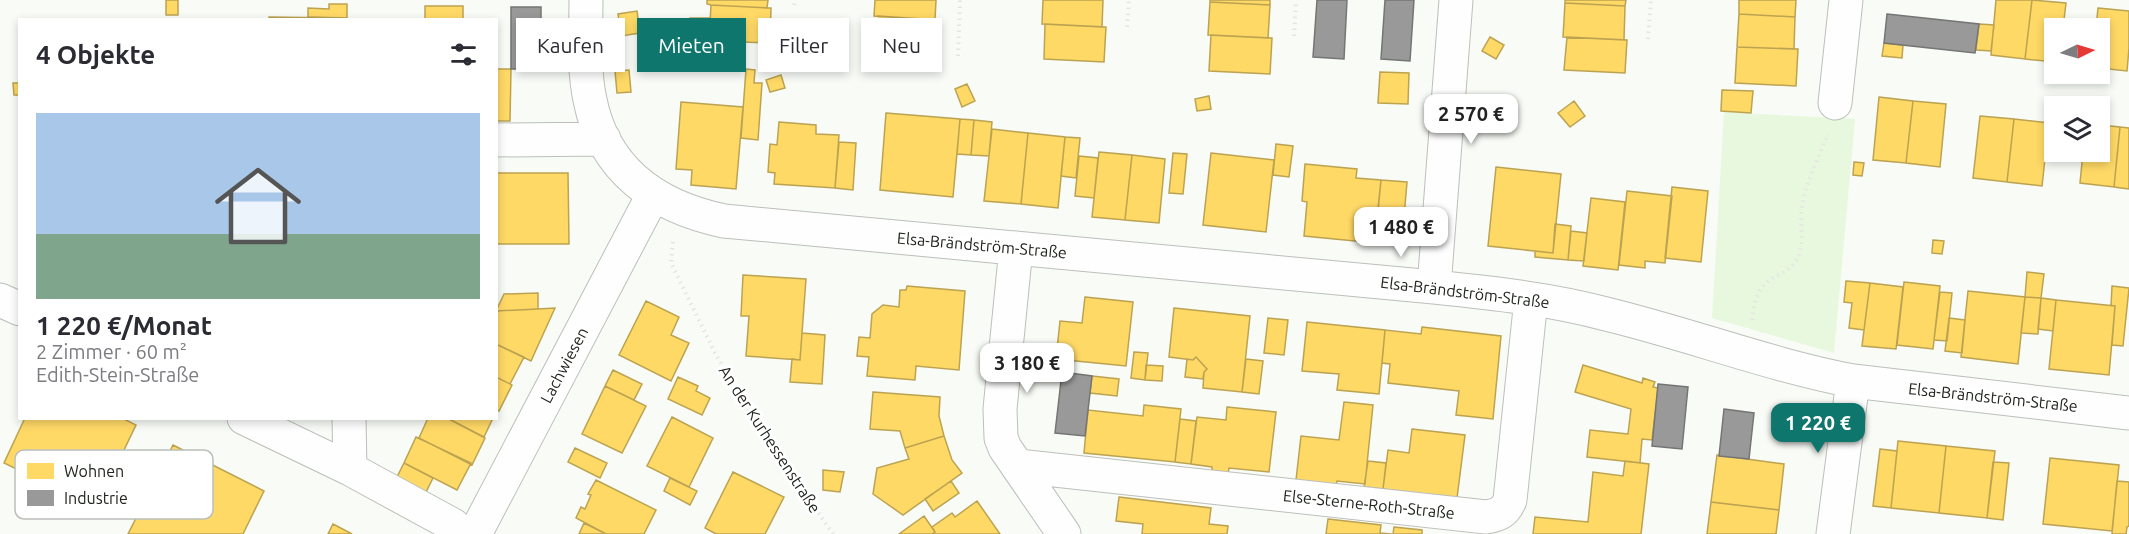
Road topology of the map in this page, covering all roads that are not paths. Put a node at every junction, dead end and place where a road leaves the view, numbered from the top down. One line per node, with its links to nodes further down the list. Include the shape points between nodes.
1 (585, 0): 5 (street, via 589,100)
2 (1456, 0): 9 (street)
3 (1846, 0): 4 (street)
4 (1835, 103)
5 (604, 139): 6 (street); 7 (street, via 635,181)
6 (498, 140)
7 (667, 202): 8 (street, Elsa-Brändström-Straße, via 696,215 724,221); 20 (street, Lachwiesen)
8 (1017, 248): 9 (street, Elsa-Brändström-Straße); 17 (street, via 1000,409 1001,438)
9 (1434, 287): 10 (street, Elsa-Brändström-Straße)
10 (1531, 298): 13 (street, Elsa-Brändström-Straße, via 1608,314 1808,373); 17 (street, Else-Sterne-Roth-Straße, via 1510,500 1497,515 1475,516)
11 (0, 300): 12 (street)
12 (18, 308)
13 (1853, 381): 14 (street, Elsa-Brändström-Straße); 22 (street)
14 (2129, 413)
15 (248, 420): 18 (street)
16 (349, 420): 18 (street)
17 (1018, 466): 21 (street)
18 (350, 470): 19 (street, via 453,525)
19 (457, 534)
20 (476, 534)
21 (1064, 534)
22 (1833, 534)

